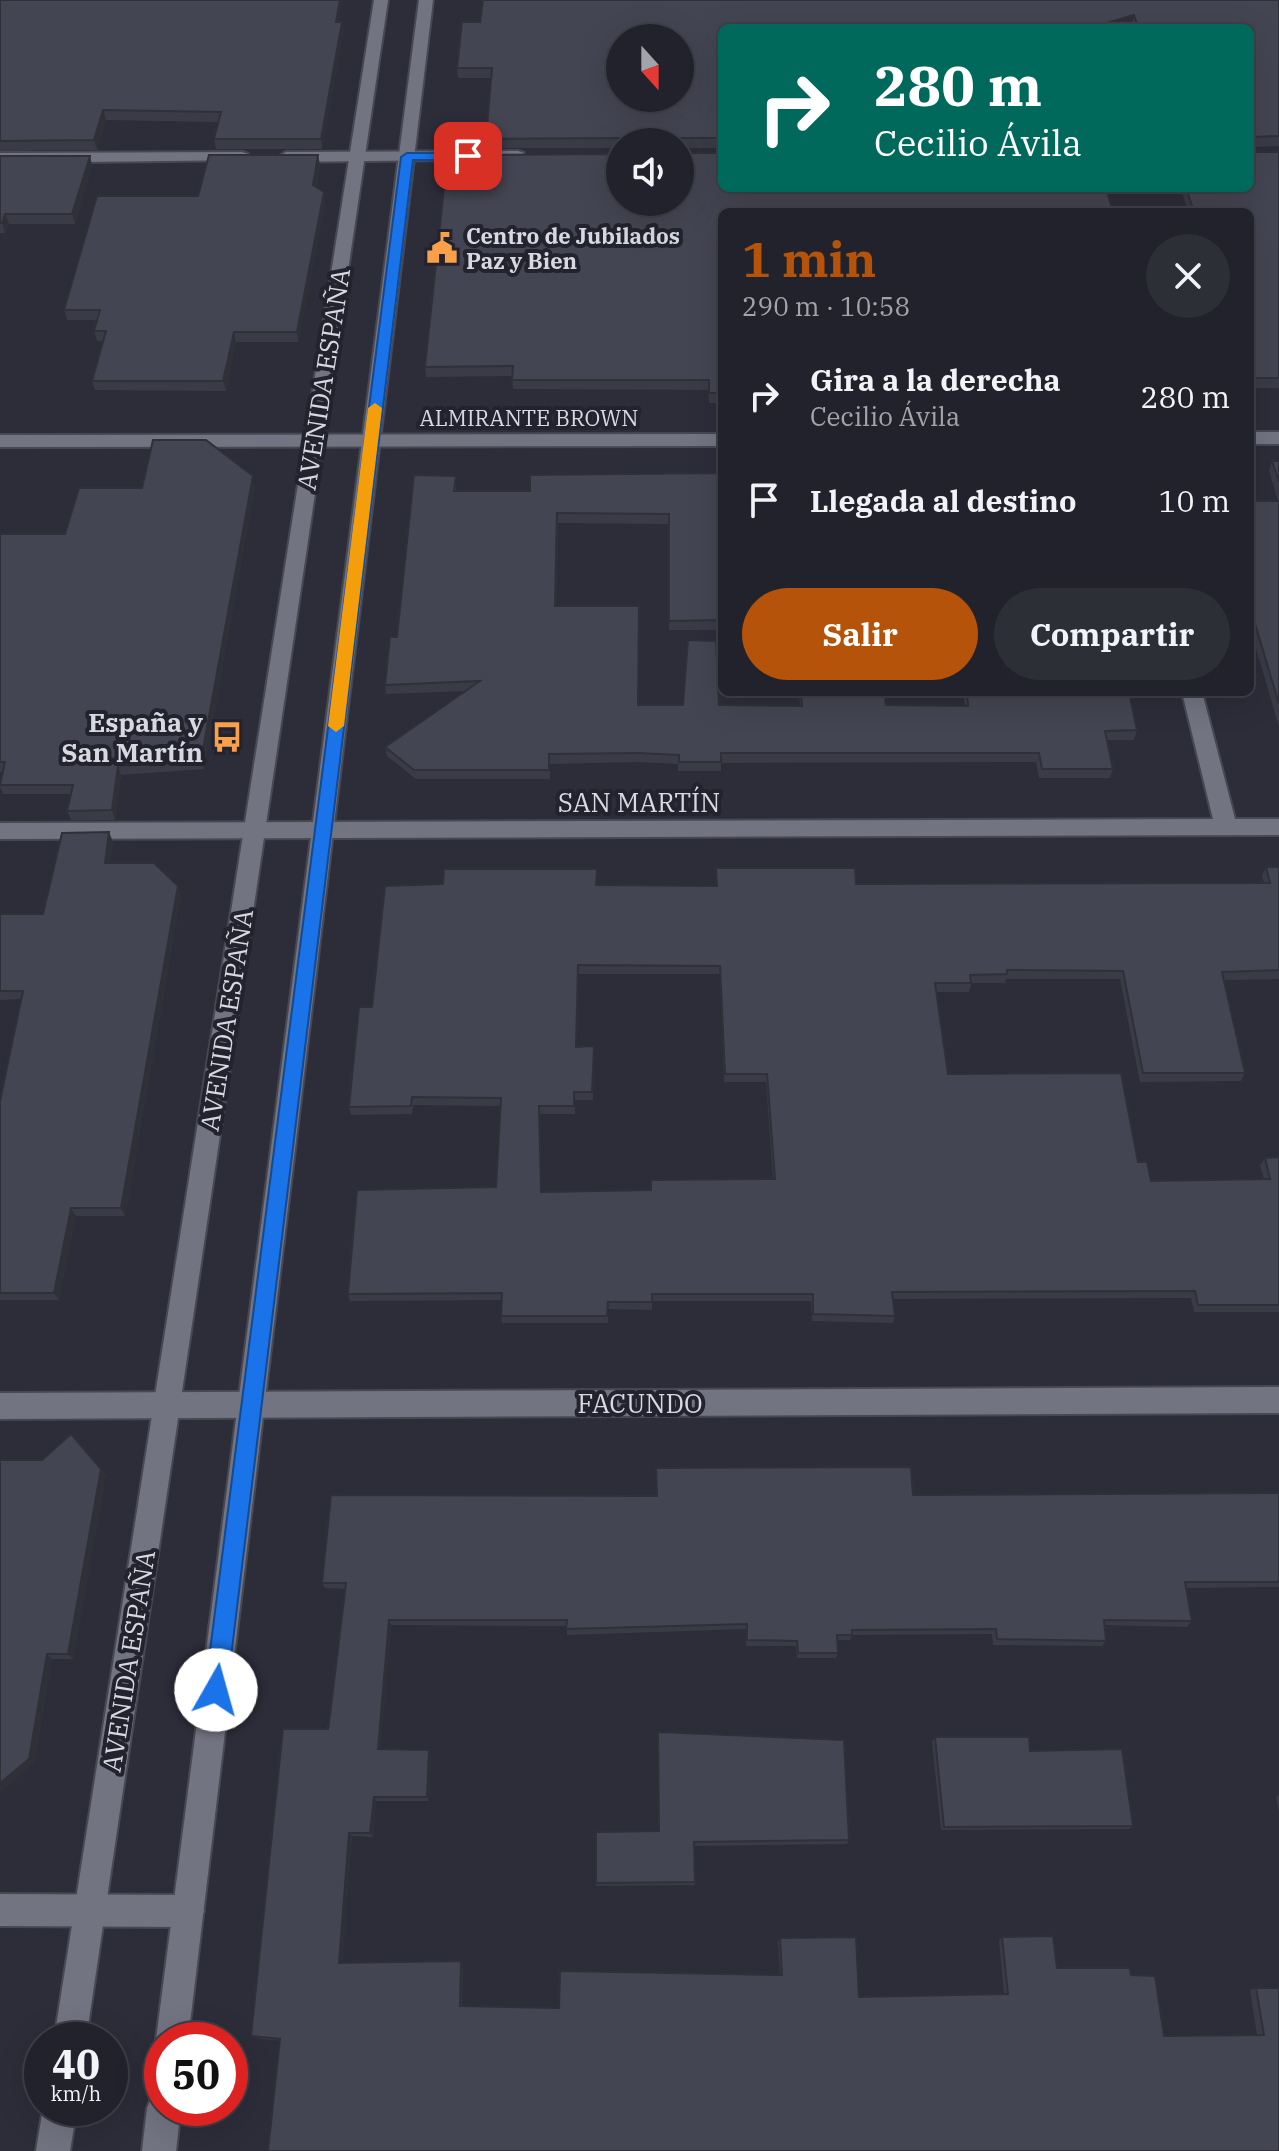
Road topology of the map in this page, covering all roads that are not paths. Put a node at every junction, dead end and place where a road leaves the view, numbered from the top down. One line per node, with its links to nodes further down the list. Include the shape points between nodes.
1 (381, 0): 4 (main road, AVENIDA ESPAÑA)
2 (426, 0): 5 (main road, AVENIDA ESPAÑA)
3 (529, 156): 5 (main road)
4 (357, 157): 5 (main road); 6 (main road); 11 (main road, AVENIDA ESPAÑA)
5 (407, 157): 12 (main road, AVENIDA ESPAÑA)
6 (0, 158)
7 (1254, 438): 8 (main road)
8 (1279, 438)
9 (718, 440): 12 (main road, ALMIRANTE BROWN)
10 (0, 441): 11 (main road, ALMIRANTE BROWN)
11 (314, 441): 12 (main road, ALMIRANTE BROWN); 17 (main road, AVENIDA ESPAÑA)
12 (371, 441): 18 (main road, AVENIDA ESPAÑA)
13 (1193, 696): 14 (main road)
14 (1226, 827): 15 (main road, SAN MARTÍN); 18 (main road, SAN MARTÍN)
15 (1279, 827)
16 (0, 831): 17 (main road, SAN MARTÍN)
17 (254, 831): 18 (main road, SAN MARTÍN); 22 (main road, AVENIDA ESPAÑA)
18 (323, 831): 20 (main road, AVENIDA ESPAÑA)
19 (1279, 1400): 20 (main road, FACUNDO)
20 (251, 1405): 22 (main road, FACUNDO); 25 (main road, AVENIDA ESPAÑA)
21 (0, 1406): 22 (main road, FACUNDO)
22 (167, 1406): 24 (main road, AVENIDA ESPAÑA)
23 (0, 1910): 24 (main road)
24 (89, 1910): 25 (main road); 26 (main road, AVENIDA ESPAÑA)
25 (188, 1911): 27 (main road, AVENIDA ESPAÑA)
26 (73, 2022)
27 (174, 2022)
28 (57, 2126): 30 (main road)
29 (162, 2126): 31 (main road)
30 (53, 2151)
31 (159, 2151)

